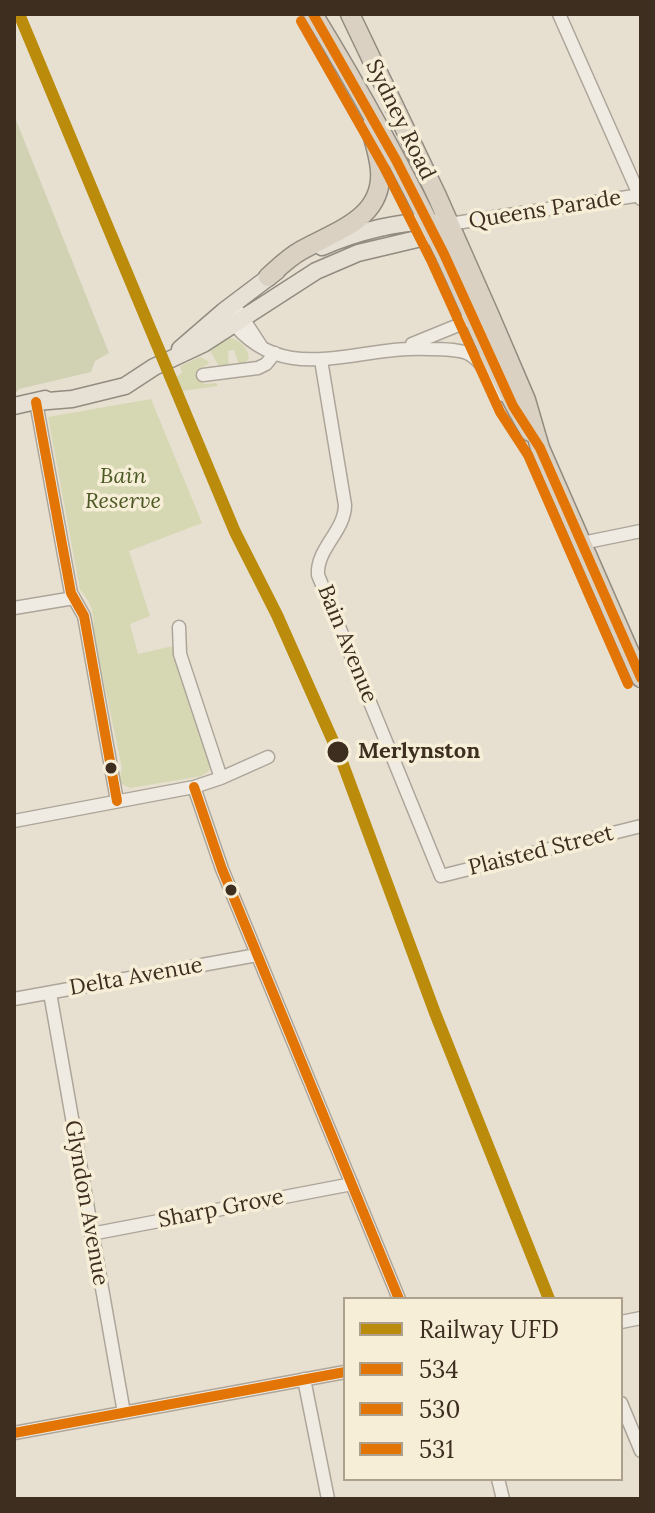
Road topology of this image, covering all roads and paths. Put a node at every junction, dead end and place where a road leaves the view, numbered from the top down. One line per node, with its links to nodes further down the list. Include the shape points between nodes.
1 (313, 14): 4 (highway, Sydney Road)
2 (350, 14): 6 (highway, Sydney Road)
3 (559, 14): 5 (street)
4 (363, 99): 6 (highway, Sydney Road); 7 (highway, via 381,171 372,206 353,224 286,260)
5 (640, 196): 6 (street, Queens Parade)
6 (436, 227): 7 (main road, via 353,236 300,257); 8 (main road, via 338,261); 9 (highway, Sydney Road); 19 (highway, Sydney Road, via 526,400)
7 (268, 277): 8 (main road)
8 (233, 314): 10 (street); 16 (main road, via 186,354)
9 (472, 315): 11 (street); 18 (highway, Sydney Road)
10 (261, 346): 12 (street); 14 (street)
11 (406, 347): 13 (street); 18 (street, via 466,353)
12 (275, 353): 13 (street); 14 (street, via 262,367)
13 (321, 360): 32 (street, Bain Avenue, via 345,512 319,561 318,575)
14 (246, 370): 15 (street)
15 (203, 375)
16 (36, 402): 17 (main road); 22 (street)
17 (14, 406)
18 (513, 406): 19 (highway, Sydney Road)
19 (540, 448): 21 (highway, Sydney Road)
20 (641, 531): 21 (street)
21 (582, 543): 25 (highway, Sydney Road)
22 (74, 598): 23 (street); 29 (street, via 84,616)
23 (14, 608)
24 (179, 627): 27 (street, via 180,654)
25 (641, 678)
26 (268, 757): 27 (street)
27 (221, 778): 28 (street)
28 (194, 787): 29 (street); 33 (street)
29 (117, 801): 30 (street)
30 (14, 821)
31 (641, 826): 32 (street, Plaisted Street)
32 (441, 876)
33 (257, 955): 34 (street, Delta Avenue); 36 (street)
34 (50, 993): 35 (street, Delta Avenue); 37 (street, Glyndon Avenue)
35 (14, 999)
36 (352, 1184): 37 (street, Sharp Grove); 38 (street)
37 (91, 1234): 42 (street, Glyndon Avenue)
38 (398, 1297)
39 (343, 1372): 40 (street)
40 (304, 1379): 42 (street); 45 (street)
41 (623, 1408): 44 (street)
42 (124, 1413): 43 (street)
43 (14, 1433)
44 (641, 1451)
45 (328, 1499)

